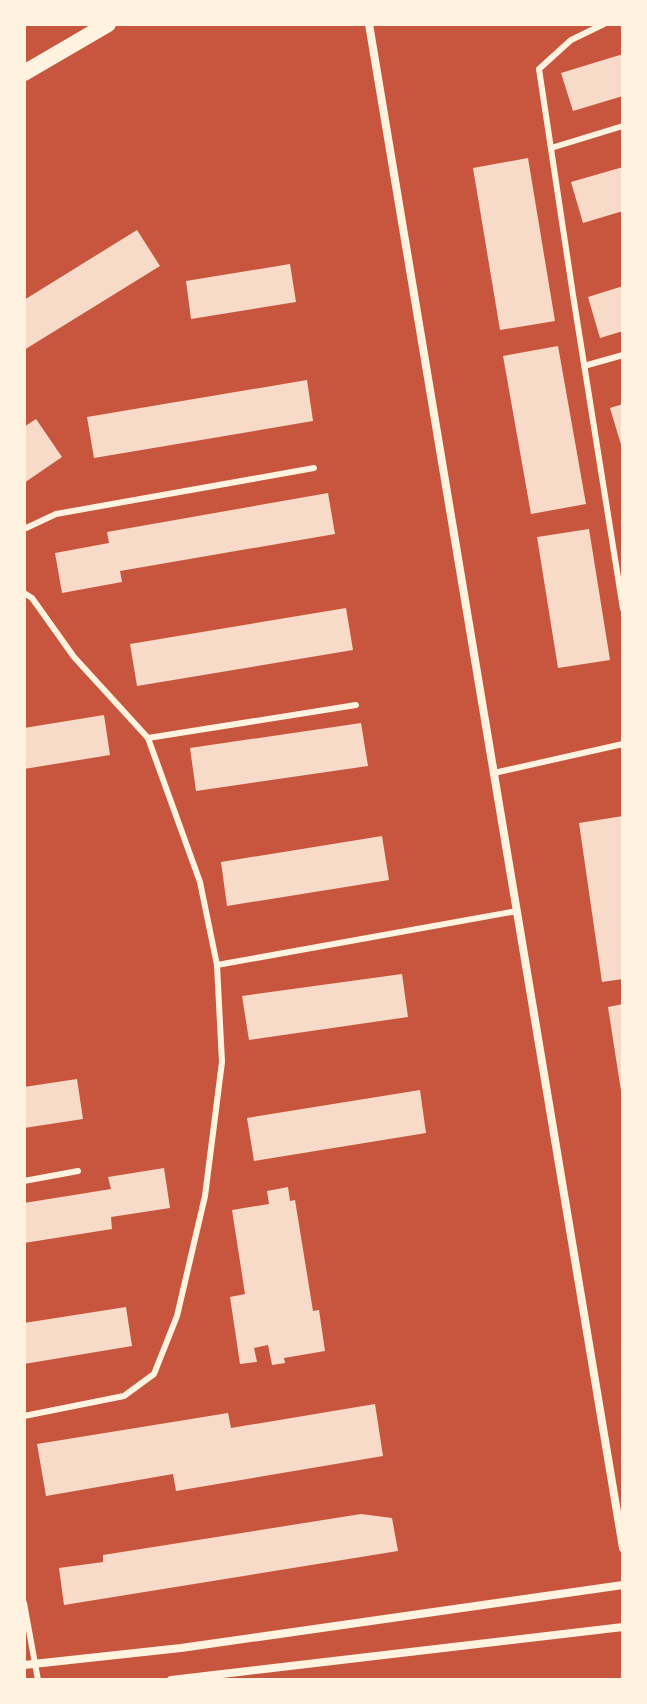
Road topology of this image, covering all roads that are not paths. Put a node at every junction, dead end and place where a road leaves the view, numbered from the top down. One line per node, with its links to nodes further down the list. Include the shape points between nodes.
1 (108, 24): 4 (main road)
2 (369, 24): 16 (street)
3 (604, 24): 6 (lane, via 571,40 539,69)
4 (24, 73)
5 (623, 126): 6 (lane)
6 (551, 148): 8 (lane)
7 (623, 355): 8 (lane)
8 (584, 366): 12 (lane)
9 (314, 468): 10 (lane, via 56,514)
10 (24, 529)
11 (24, 593): 14 (lane)
12 (623, 609)
13 (356, 705): 14 (lane)
14 (148, 738): 18 (lane, via 200,882)
15 (623, 744): 16 (lane)
16 (494, 773): 17 (street)
17 (517, 911): 18 (lane); 22 (street)
18 (217, 965): 21 (lane, via 222,1062 205,1196 177,1316 154,1374 124,1396)
19 (78, 1171): 20 (lane)
20 (24, 1181)
21 (24, 1416)
22 (623, 1548)
23 (623, 1585): 26 (street)
24 (24, 1603): 26 (lane)
25 (623, 1627): 29 (street)
26 (35, 1664): 27 (street); 28 (lane)
27 (24, 1665)
28 (38, 1680)
29 (171, 1680)

